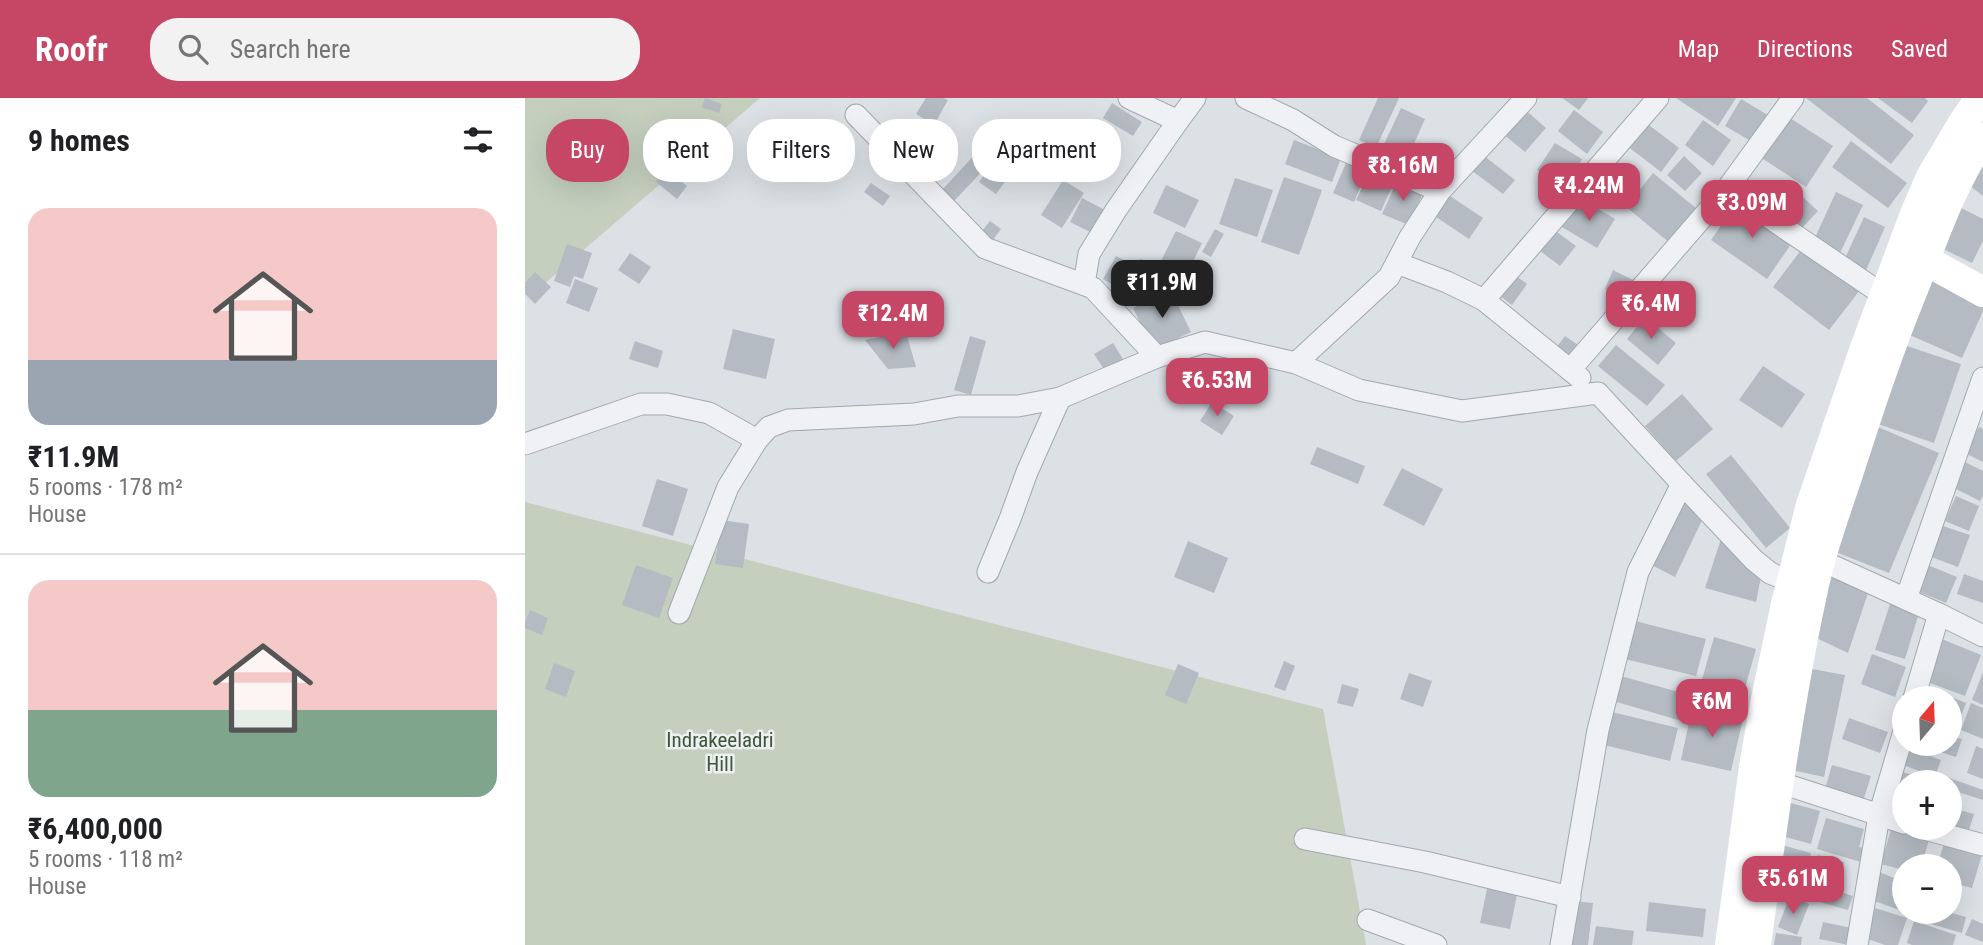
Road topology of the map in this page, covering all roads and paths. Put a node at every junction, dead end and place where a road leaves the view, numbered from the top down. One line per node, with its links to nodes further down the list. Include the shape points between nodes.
1 (1129, 98): 11 (street)
2 (1195, 98): 11 (street)
3 (1246, 98): 10 (street)
4 (1288, 98): 10 (street)
5 (1526, 98): 14 (street)
6 (1658, 98): 20 (street)
7 (1793, 98): 13 (street)
8 (1972, 101): 19 (street, via 1931,177)
9 (856, 115): 17 (street, via 985,248)
10 (1293, 120): 14 (street, via 1334,146)
11 (1178, 121): 17 (street, via 1089,254)
12 (1983, 138): 15 (street, via 1956,186)
13 (1727, 189): 19 (street); 23 (street)
14 (1440, 191): 16 (street)
15 (1925, 260): 18 (street); 30 (street, via 1879,376)
16 (1397, 263): 20 (street); 22 (street, via 1389,277)
17 (1084, 284): 21 (street, via 1093,288)
18 (1983, 292)
19 (1885, 296): 32 (street, via 1811,505)
20 (1484, 300): 23 (street)
21 (1157, 357): 22 (street, via 1205,342); 26 (street)
22 (1296, 363): 25 (street, via 1359,390 1462,411)
23 (1570, 370): 25 (street)
24 (1983, 378): 33 (street)
25 (1598, 393): 29 (street)
26 (1060, 398): 27 (street, via 1018,406 789,419 769,426); 31 (street)
27 (757, 440): 28 (street, via 709,413 641,404); 34 (street, via 727,487)
28 (525, 444)
29 (1682, 484): 32 (street, via 1754,560); 45 (street, via 1638,572 1598,730)
30 (1820, 560): 33 (street); 39 (street)
31 (988, 572)
32 (1791, 582): 49 (street, via 1753,767)
33 (1906, 599): 35 (street)
34 (679, 613)
35 (1939, 614): 36 (street); 37 (street)
36 (1983, 636)
37 (1918, 686)
38 (1897, 756): 40 (street)
39 (1778, 782): 40 (street); 50 (street)
40 (1879, 816): 41 (street); 51 (street)
41 (1892, 820)
42 (1305, 839): 45 (street)
43 (1962, 839): 44 (street)
44 (1983, 845)
45 (1570, 897): 48 (street)
46 (1368, 920): 47 (street)
47 (1436, 945)
48 (1561, 945)
49 (1730, 945)
50 (1756, 945)
51 (1857, 945)

